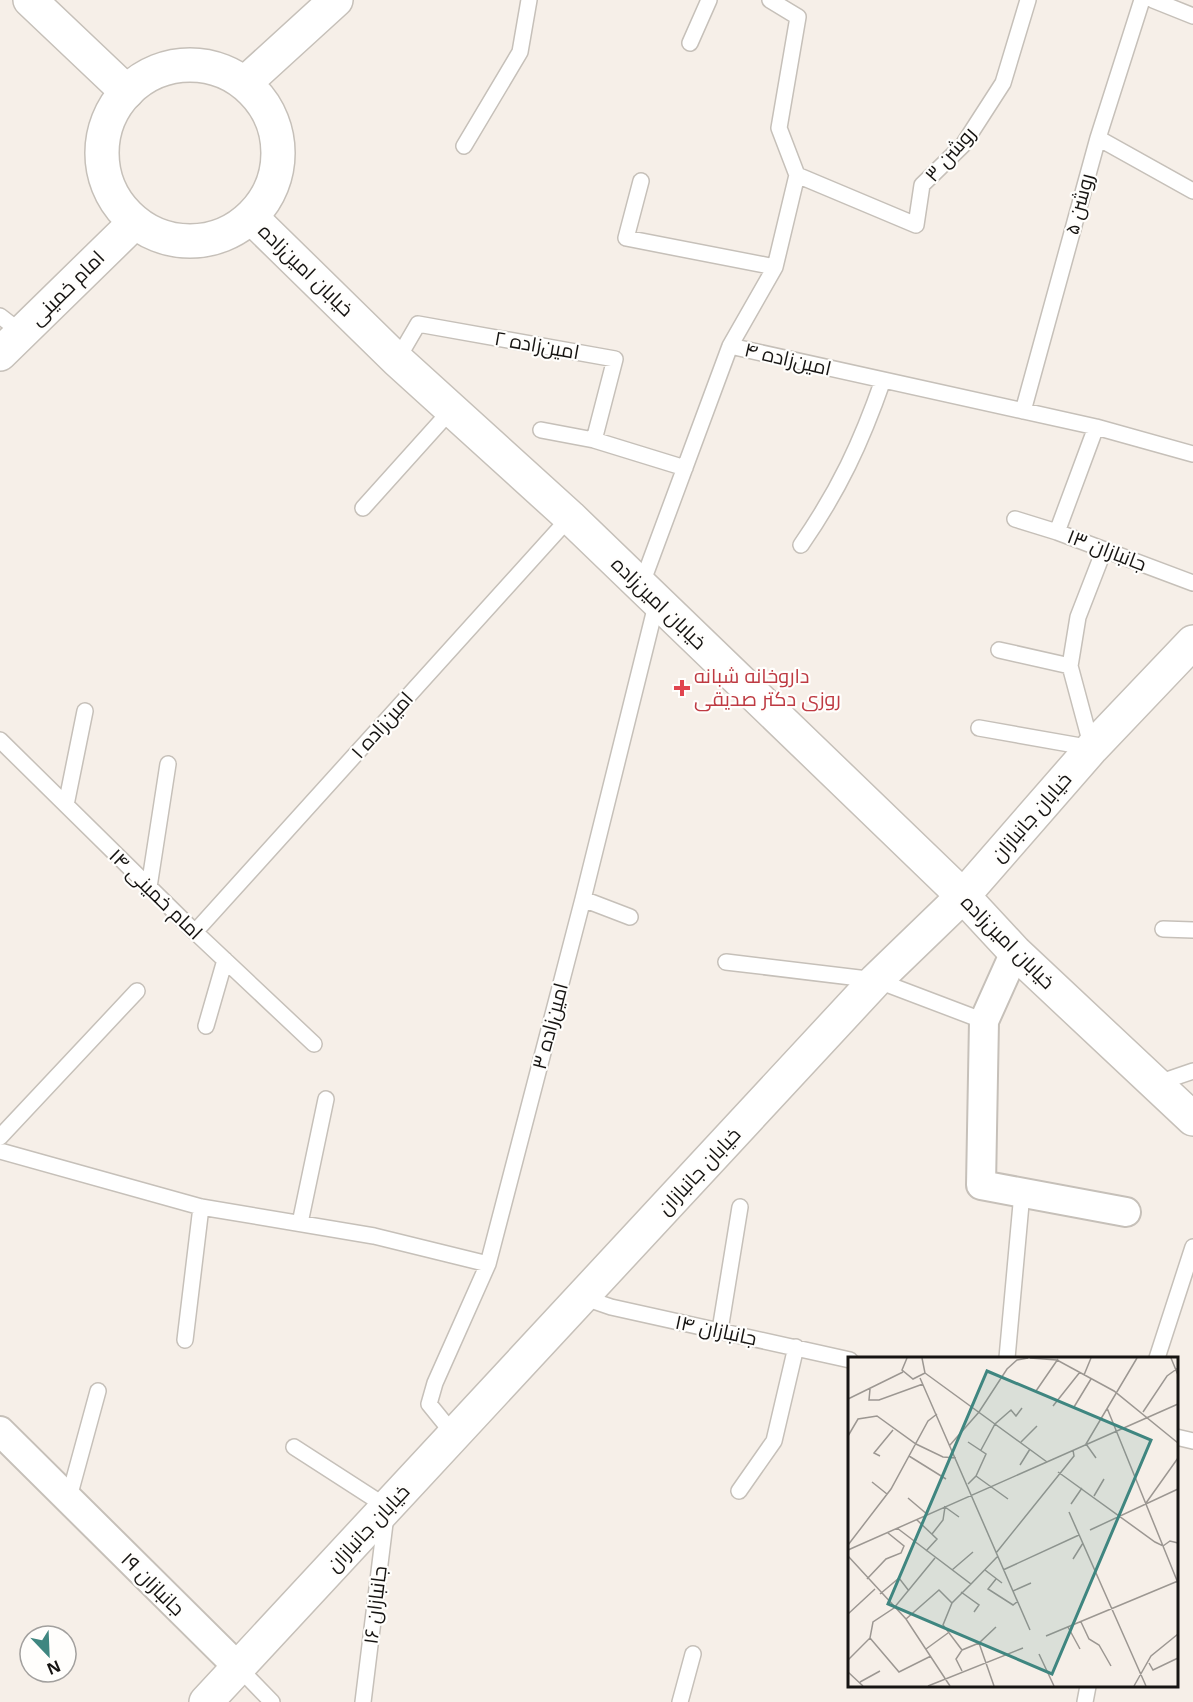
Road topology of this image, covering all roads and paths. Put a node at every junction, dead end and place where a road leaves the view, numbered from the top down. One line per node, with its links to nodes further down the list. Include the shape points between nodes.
1 (30, 0): 12 (street)
2 (336, 0): 11 (street)
3 (529, 0): 14 (lane, via 520,52)
4 (709, 0): 10 (lane)
5 (770, 0): 15 (lane, via 798,16 779,128)
6 (1029, 0): 15 (lane, روشن ۳, via 1003,83 963,145 922,185 916,225)
7 (1142, 0): 13 (lane, روشن ۵)
8 (1153, 0): 9 (lane)
9 (1193, 16)
10 (690, 43)
11 (244, 83): 12 (street, via 223,71 182,65 161,70); 18 (street, via 262,102 274,124 279,149 276,174 267,197)
12 (127, 92): 19 (street, via 106,128 103,169 109,189)
13 (1098, 138): 17 (lane); 26 (lane, روشن ۵)
14 (464, 146)
15 (797, 175): 20 (lane)
16 (640, 181): 20 (lane, via 626,238)
17 (1193, 191)
18 (251, 217): 19 (street, via 230,231 206,239 181,241 156,234); 23 (street, خیابان امین‌زاده)
19 (135, 222): 21 (street, امام خمینی)
20 (776, 267): 22 (lane)
21 (7, 334)
22 (730, 346): 24 (lane, امین‌زاده ۴); 31 (lane, امین‌زاده ۴)
23 (397, 360): 25 (street, خیابان امین‌زاده); 29 (lane, امین‌زاده ۲, via 418,324 615,358)
24 (883, 380): 26 (lane, امین‌زاده ۴); 36 (lane, via 862,439 833,498)
25 (452, 410): 32 (lane); 33 (street, خیابان امین‌زاده)
26 (1023, 411): 27 (lane, امین‌زاده ۴)
27 (1096, 427): 30 (lane, امین‌زاده ۴); 35 (lane, جانبازان ۱۳)
28 (541, 430): 29 (lane)
29 (594, 440): 31 (lane)
30 (1193, 454)
31 (685, 468): 39 (lane, امین‌زاده ۴)
32 (363, 508)
33 (570, 518): 39 (street, خیابان امین‌زاده); 55 (lane, امین‌زاده ۱)
34 (1015, 519): 35 (lane)
35 (1057, 532): 37 (lane, جانبازان ۱۳)
36 (801, 545)
37 (1104, 550): 38 (lane, جانبازان ۱۳); 42 (lane, via 1078,616)
38 (1193, 582)
39 (649, 593): 50 (street, خیابان امین‌زاده); 51 (lane, امین‌زاده ۳)
40 (999, 650): 42 (lane)
41 (1188, 654): 46 (street, خیابان جانبازان)
42 (1070, 666): 46 (lane)
43 (85, 711): 48 (lane)
44 (980, 728): 46 (lane)
45 (0, 740): 48 (lane, امام خمینی ۱۴)
46 (1092, 748): 50 (street, خیابان جانبازان)
47 (168, 764): 49 (lane)
48 (66, 805): 49 (lane, امام خمینی ۱۴)
49 (149, 887): 55 (lane, امام خمینی ۱۴)
50 (963, 896): 56 (street, خیابان امین‌زاده); 59 (street, خیابان جانبازان)
51 (583, 899): 52 (lane); 76 (lane, امین‌زاده ۳)
52 (630, 917)
53 (1164, 929): 54 (lane)
54 (1193, 930)
55 (195, 932): 57 (lane, امام خمینی ۱۴)
56 (1015, 952): 61 (street); 65 (street, خیابان امین‌زاده)
57 (225, 960): 62 (lane); 63 (lane, امام خمینی ۱۴)
58 (726, 962): 59 (lane)
59 (876, 980): 61 (lane); 77 (street, خیابان جانبازان)
60 (137, 991): 68 (lane)
61 (984, 1021): 70 (street, via 981,1185)
62 (206, 1026)
63 (314, 1044)
64 (1193, 1071): 65 (lane)
65 (1155, 1084): 67 (street, خیابان امین‌زاده)
66 (326, 1099): 74 (lane)
67 (1193, 1119)
68 (0, 1137)
69 (0, 1151): 71 (lane)
70 (1022, 1193): 73 (street); 81 (lane)
71 (201, 1207): 74 (lane); 79 (lane)
72 (740, 1207): 78 (lane)
73 (1126, 1212)
74 (300, 1223): 76 (lane, via 374,1236)
75 (1193, 1247): 82 (lane)
76 (488, 1264): 86 (lane, امین‌زاده ۳, via 429,1404)
77 (582, 1297): 78 (lane, جانبازان ۱۴); 86 (street, خیابان جانبازان)
78 (720, 1330): 80 (lane, جانبازان ۱۴)
79 (185, 1340)
80 (796, 1347): 83 (lane, جانبازان ۱۴); 90 (lane, via 774,1442)
81 (1007, 1357)
82 (1158, 1357)
83 (848, 1360)
84 (98, 1391): 91 (lane)
85 (0, 1431): 91 (street, جانبازان ۱۹)
86 (455, 1436): 92 (street, خیابان جانبازان)
87 (1178, 1437): 88 (lane)
88 (1193, 1441)
89 (294, 1447): 92 (lane)
90 (739, 1491)
91 (68, 1501): 94 (street, جانبازان ۱۹)
92 (387, 1507): 94 (street, خیابان جانبازان); 98 (lane, جانبازان ۱۶)
93 (693, 1654): 99 (lane)
94 (239, 1668): 96 (street, خیابان جانبازان); 97 (lane)
95 (1088, 1687): 100 (lane)
96 (206, 1702)
97 (272, 1702)
98 (363, 1702)
99 (680, 1702)
100 (1085, 1702)

